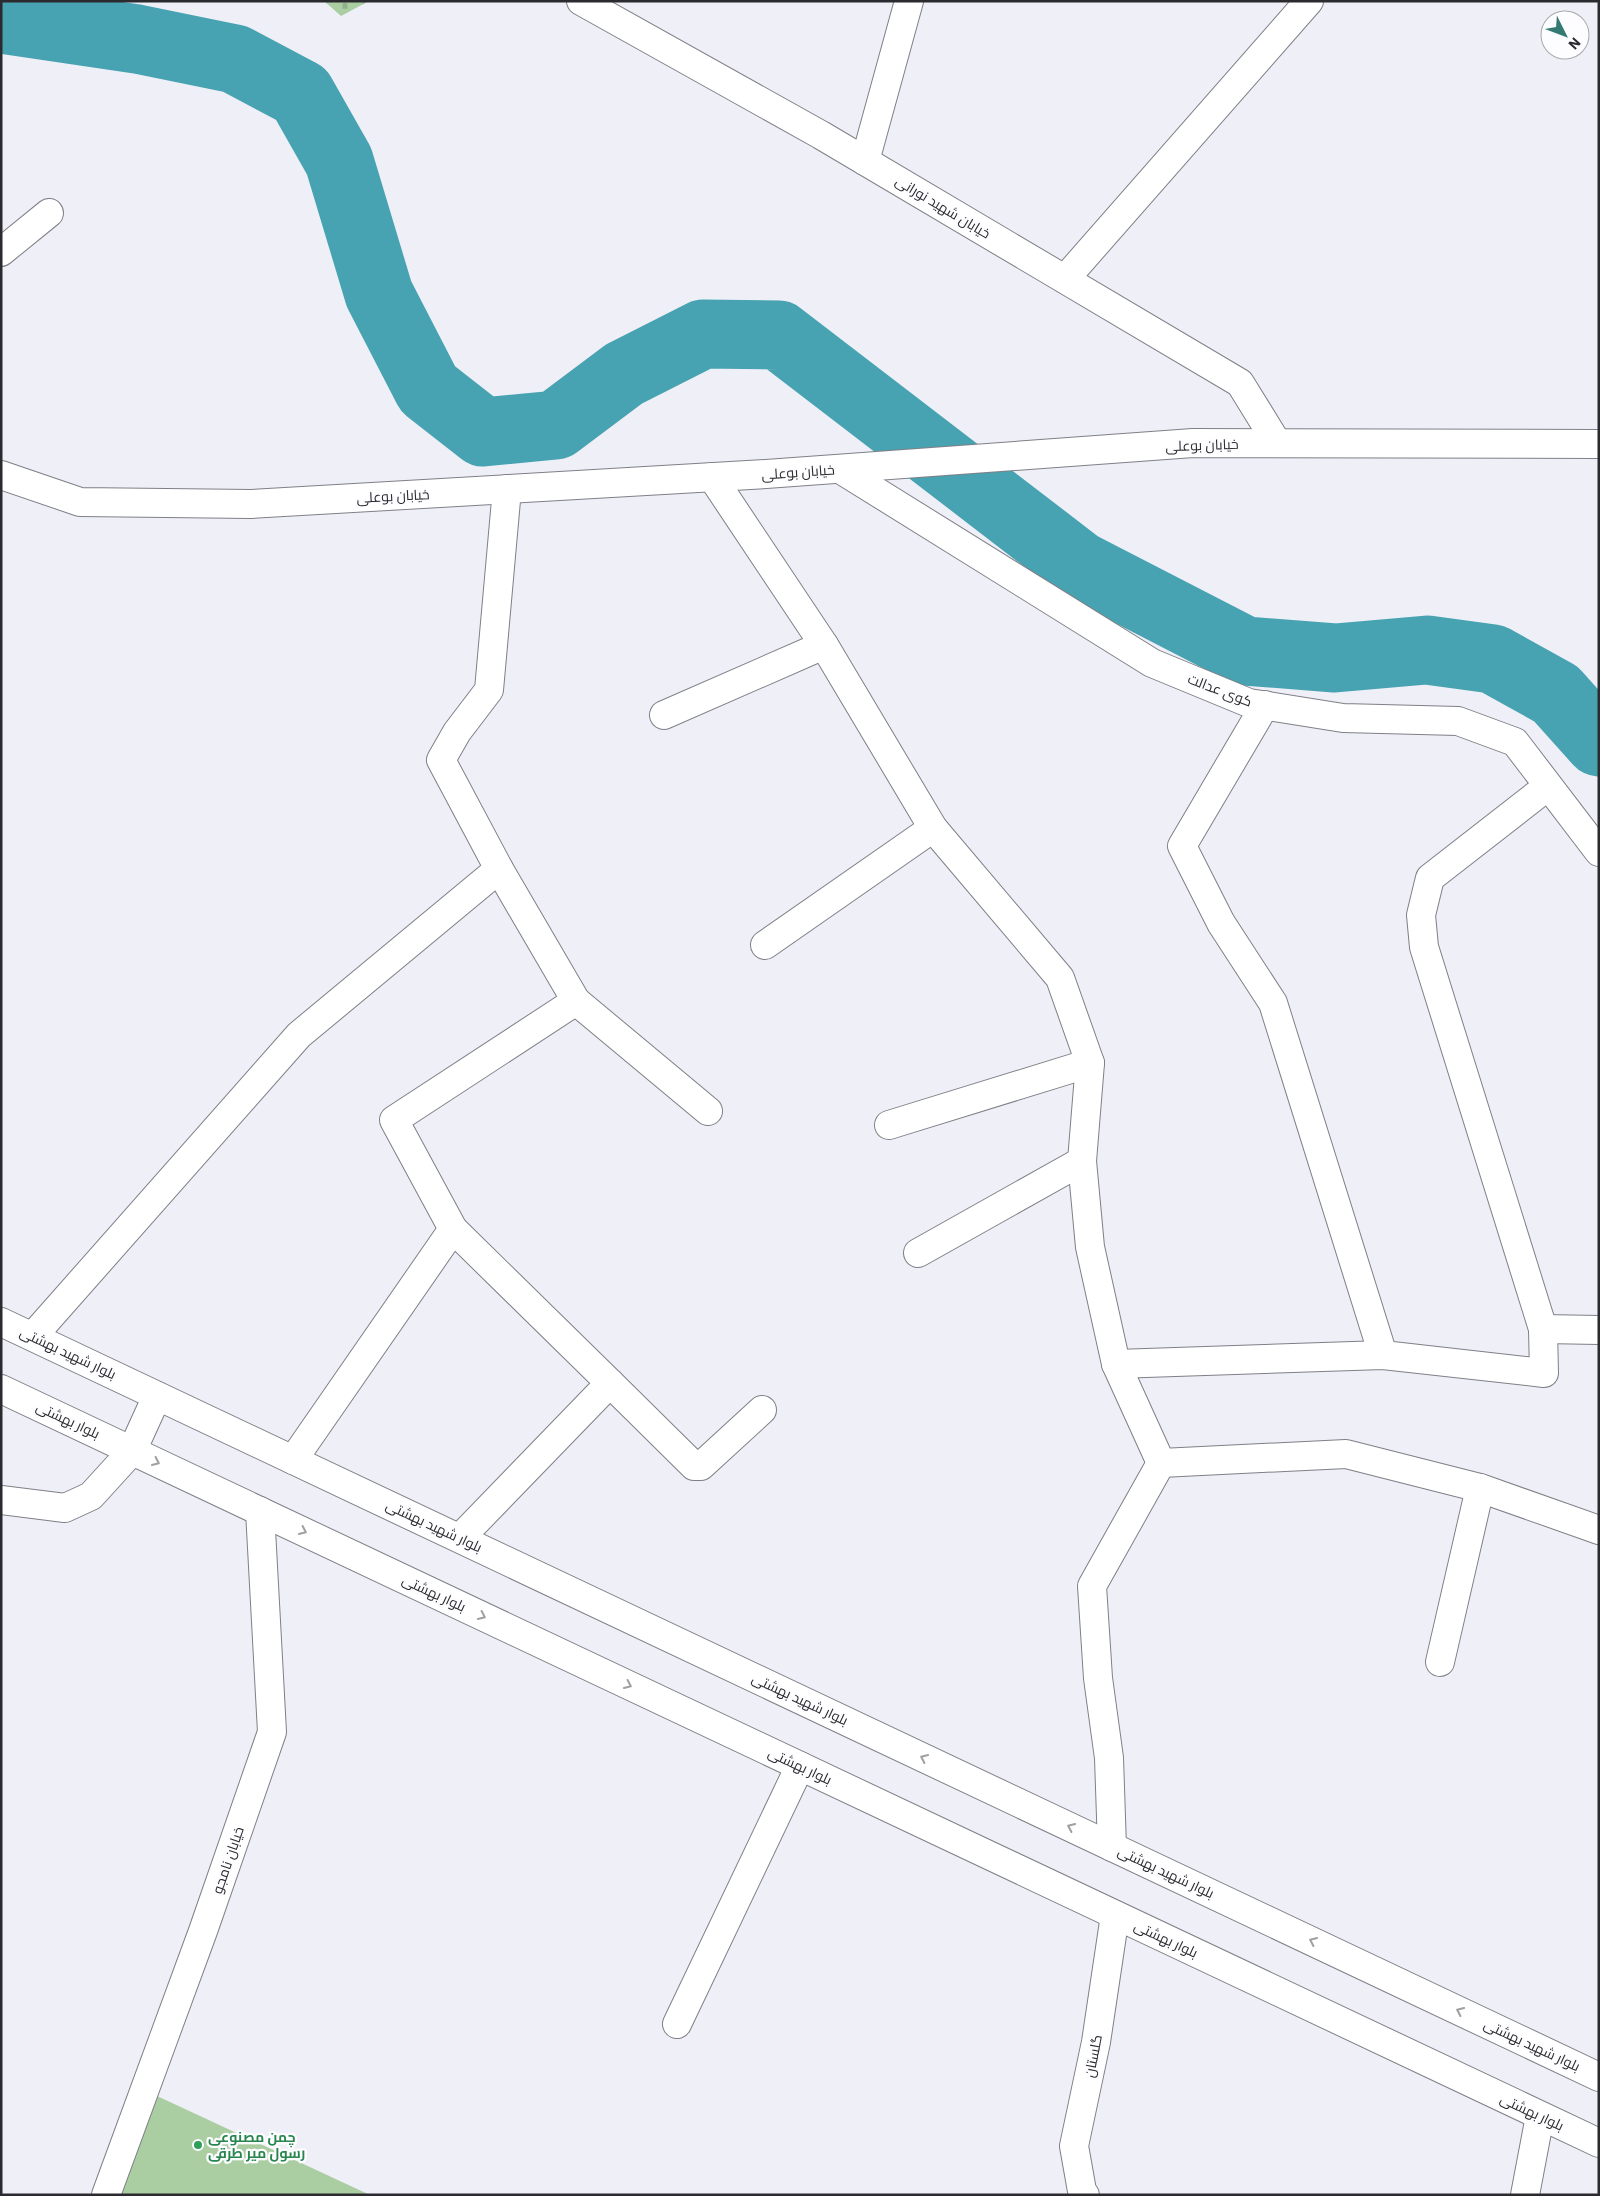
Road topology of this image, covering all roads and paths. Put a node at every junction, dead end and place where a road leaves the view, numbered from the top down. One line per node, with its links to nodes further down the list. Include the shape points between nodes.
1 (581, 1): 4 (street, خیابان شهید نورانی)
2 (909, 1): 4 (street)
3 (1308, 1): 7 (street)
4 (865, 161): 7 (street, خیابان شهید نورانی)
5 (49, 213): 6 (street)
6 (1, 252)
7 (1065, 279): 8 (street, خیابان شهید نورانی, via 1240,383)
8 (1277, 443): 9 (street, خیابان بوعلی); 10 (street, خیابان بوعلی, via 1194,443)
9 (1599, 444)
10 (842, 469): 12 (street, خیابان بوعلی); 15 (street, کوی عدالت, via 1152,663)
11 (1, 475): 13 (street, خیابان بوعلی, via 80,502 251,504)
12 (712, 477): 13 (street, خیابان بوعلی); 14 (street)
13 (507, 489): 20 (street, via 489,690 457,732 441,760)
14 (824, 645): 16 (street); 18 (street)
15 (1265, 706): 17 (street, کوی عدالت, via 1343,718 1458,721 1515,742); 33 (street, via 1182,846 1221,924 1273,1003)
16 (664, 715)
17 (1548, 786): 19 (street, کوی عدالت); 30 (street, via 1430,878 1420,915 1424,947)
18 (933, 828): 21 (street); 23 (street, via 1060,978)
19 (1599, 852)
20 (499, 869): 22 (street); 32 (street, via 299,1036)
21 (765, 945)
22 (576, 1001): 24 (street); 27 (street, via 394,1120)
23 (1090, 1063): 25 (street); 26 (street)
24 (708, 1111)
25 (889, 1125)
26 (1082, 1161): 28 (street); 34 (street, via 1090,1247)
27 (453, 1229): 35 (street); 40 (street)
28 (918, 1253)
29 (1, 1322): 32 (street, بلوار شهید بهشتی)
30 (1543, 1329): 31 (street); 33 (street, via 1544,1373)
31 (1599, 1330)
32 (33, 1336): 37 (street, بلوار شهید بهشتی)
33 (1383, 1355): 34 (street)
34 (1116, 1364): 41 (street)
35 (610, 1383): 38 (street, via 694,1466 700,1466); 46 (street)
36 (1, 1389): 39 (street, بلوار بهشتی)
37 (157, 1396): 39 (street); 40 (street, بلوار شهید بهشتی)
38 (762, 1410)
39 (132, 1451): 43 (street, via 91,1496 64,1508); 44 (street, بلوار بهشتی, one-way to 44)
40 (293, 1460): 46 (street, بلوار شهید بهشتی)
41 (1161, 1463): 42 (street, via 1346,1454); 49 (street, via 1092,1586 1098,1678 1109,1758)
42 (1480, 1488): 45 (street); 47 (street)
43 (1, 1500)
44 (260, 1511): 48 (street, بلوار بهشتی, one-way to 48); 55 (street, خیابان نامجو, via 272,1732 204,1931)
45 (1599, 1530)
46 (460, 1538): 49 (street, بلوار شهید بهشتی, one-way to 46)
47 (1440, 1662)
48 (800, 1766): 50 (street, بلوار بهشتی); 51 (street)
49 (1112, 1847): 52 (street, بلوار شهید بهشتی, one-way to 49)
50 (1115, 1915): 53 (street, بلوار بهشتی); 56 (street, گلستان, via 1096,2042 1074,2146)
51 (677, 2024)
52 (1599, 2076)
53 (1540, 2116): 54 (street, بلوار بهشتی); 57 (street)
54 (1599, 2143)
55 (106, 2195)
56 (1085, 2195)
57 (1525, 2195)

